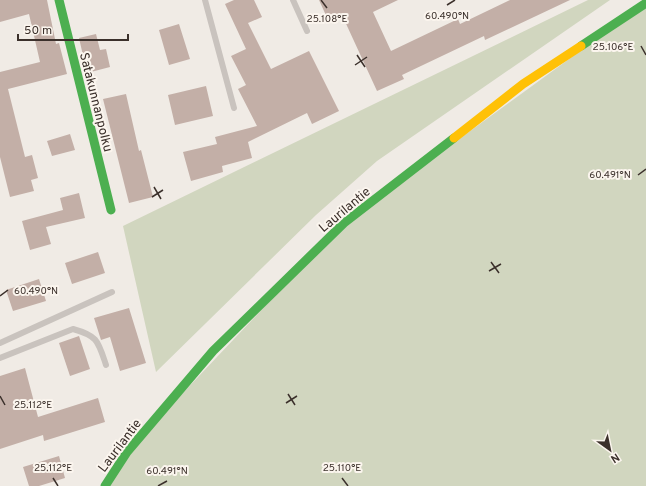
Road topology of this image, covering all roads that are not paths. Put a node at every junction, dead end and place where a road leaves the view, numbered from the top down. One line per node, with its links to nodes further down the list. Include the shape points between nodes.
1 (59, 0): 7 (street, Satakunnanpolku)
2 (205, 0): 6 (lane)
3 (293, 0): 5 (lane)
4 (646, 3): 12 (street, Laurilantie, via 523,84 344,223 214,351 127,452)
5 (307, 31)
6 (234, 108)
7 (111, 210)
8 (112, 292): 9 (lane)
9 (0, 343)
10 (0, 358): 11 (lane, via 73,329 84,332 98,342)
11 (106, 365)
12 (105, 486)

